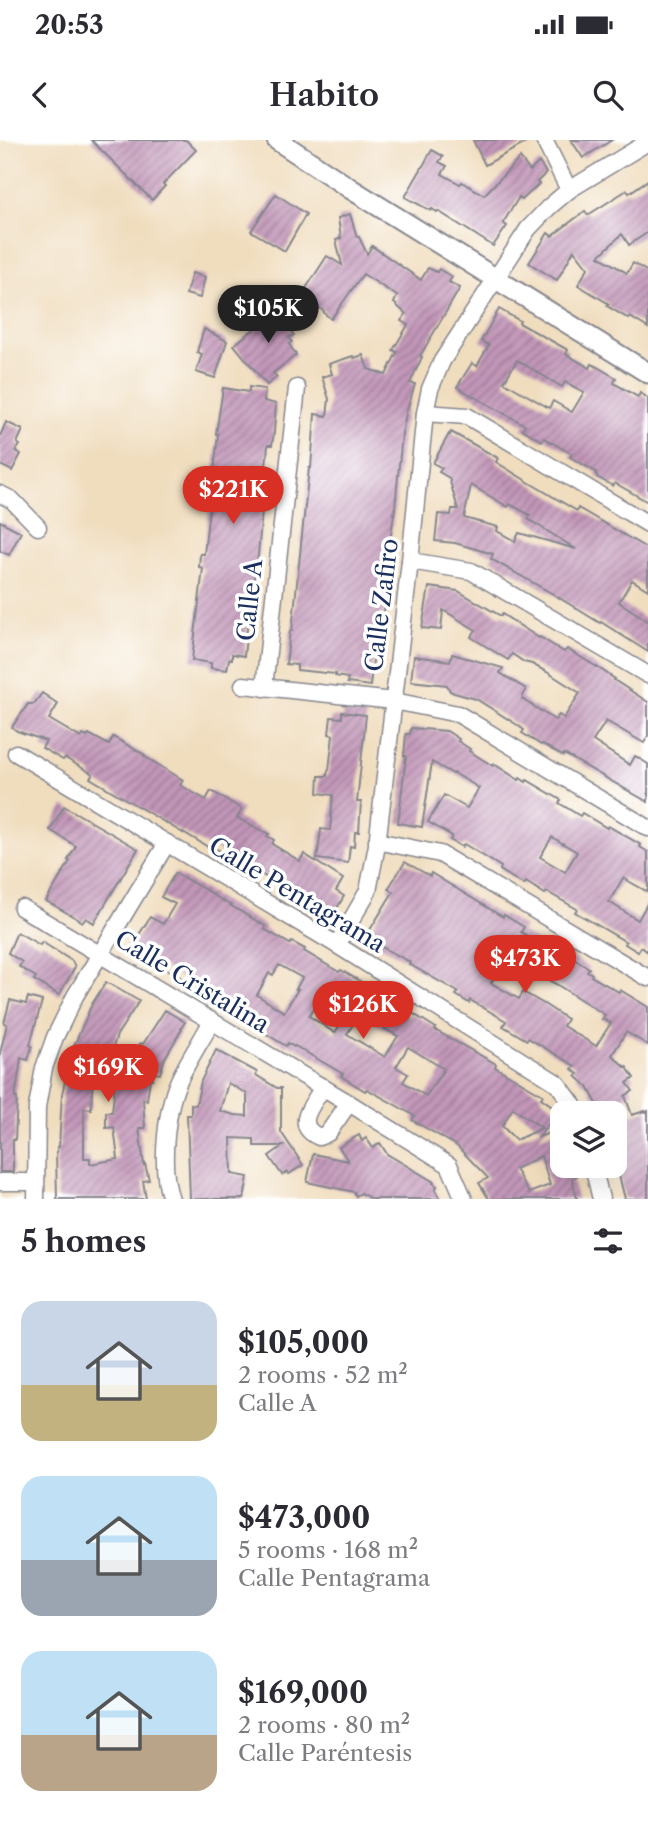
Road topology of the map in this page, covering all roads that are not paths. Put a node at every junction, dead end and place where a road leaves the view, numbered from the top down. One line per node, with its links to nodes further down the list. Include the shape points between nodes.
1 (544, 140): 4 (street)
2 (282, 141): 5 (street)
3 (648, 142): 4 (street, Calle Zafiro)
4 (569, 190): 5 (street, Calle Zafiro, via 528,229)
5 (495, 278): 6 (street); 8 (street, Calle Zafiro, via 442,361)
6 (648, 373)
7 (297, 388): 15 (street, Calle A)
8 (425, 413): 10 (street, via 467,416); 12 (street, Calle Zafiro)
9 (0, 494): 11 (street)
10 (648, 524)
11 (38, 527)
12 (410, 561): 13 (street, via 471,571); 16 (street, Calle Zafiro)
13 (648, 676)
14 (243, 685): 15 (street)
15 (264, 688): 16 (street)
16 (394, 701): 18 (street, via 458,714); 19 (street, Calle Zafiro)
17 (16, 753): 20 (street, Calle Pentagrama)
18 (648, 828)
19 (377, 841): 22 (street, Calle Zafiro, via 368,891); 24 (street, via 440,854)
20 (167, 843): 22 (street, Calle Pentagrama); 23 (street)
21 (22, 908): 23 (street, Calle Cristalina)
22 (337, 945): 27 (street, Calle Pentagrama, via 557,1083)
23 (101, 954): 25 (street, Calle Cristalina); 31 (street, via 75,996 44,1068 37,1107)
24 (648, 978)
25 (212, 1021): 26 (street, Calle Cristalina); 32 (street, via 180,1077 169,1116 164,1154)
26 (323, 1087): 28 (street, Calle Cristalina); 28 (street, via 304,1119 311,1133 319,1137 328,1133)
27 (570, 1101)
28 (349, 1103): 33 (street, Calle Cristalina, via 449,1165)
29 (596, 1178): 34 (street)
30 (0, 1182): 31 (street)
31 (35, 1191)
32 (171, 1199)
33 (464, 1199)
34 (601, 1199)

